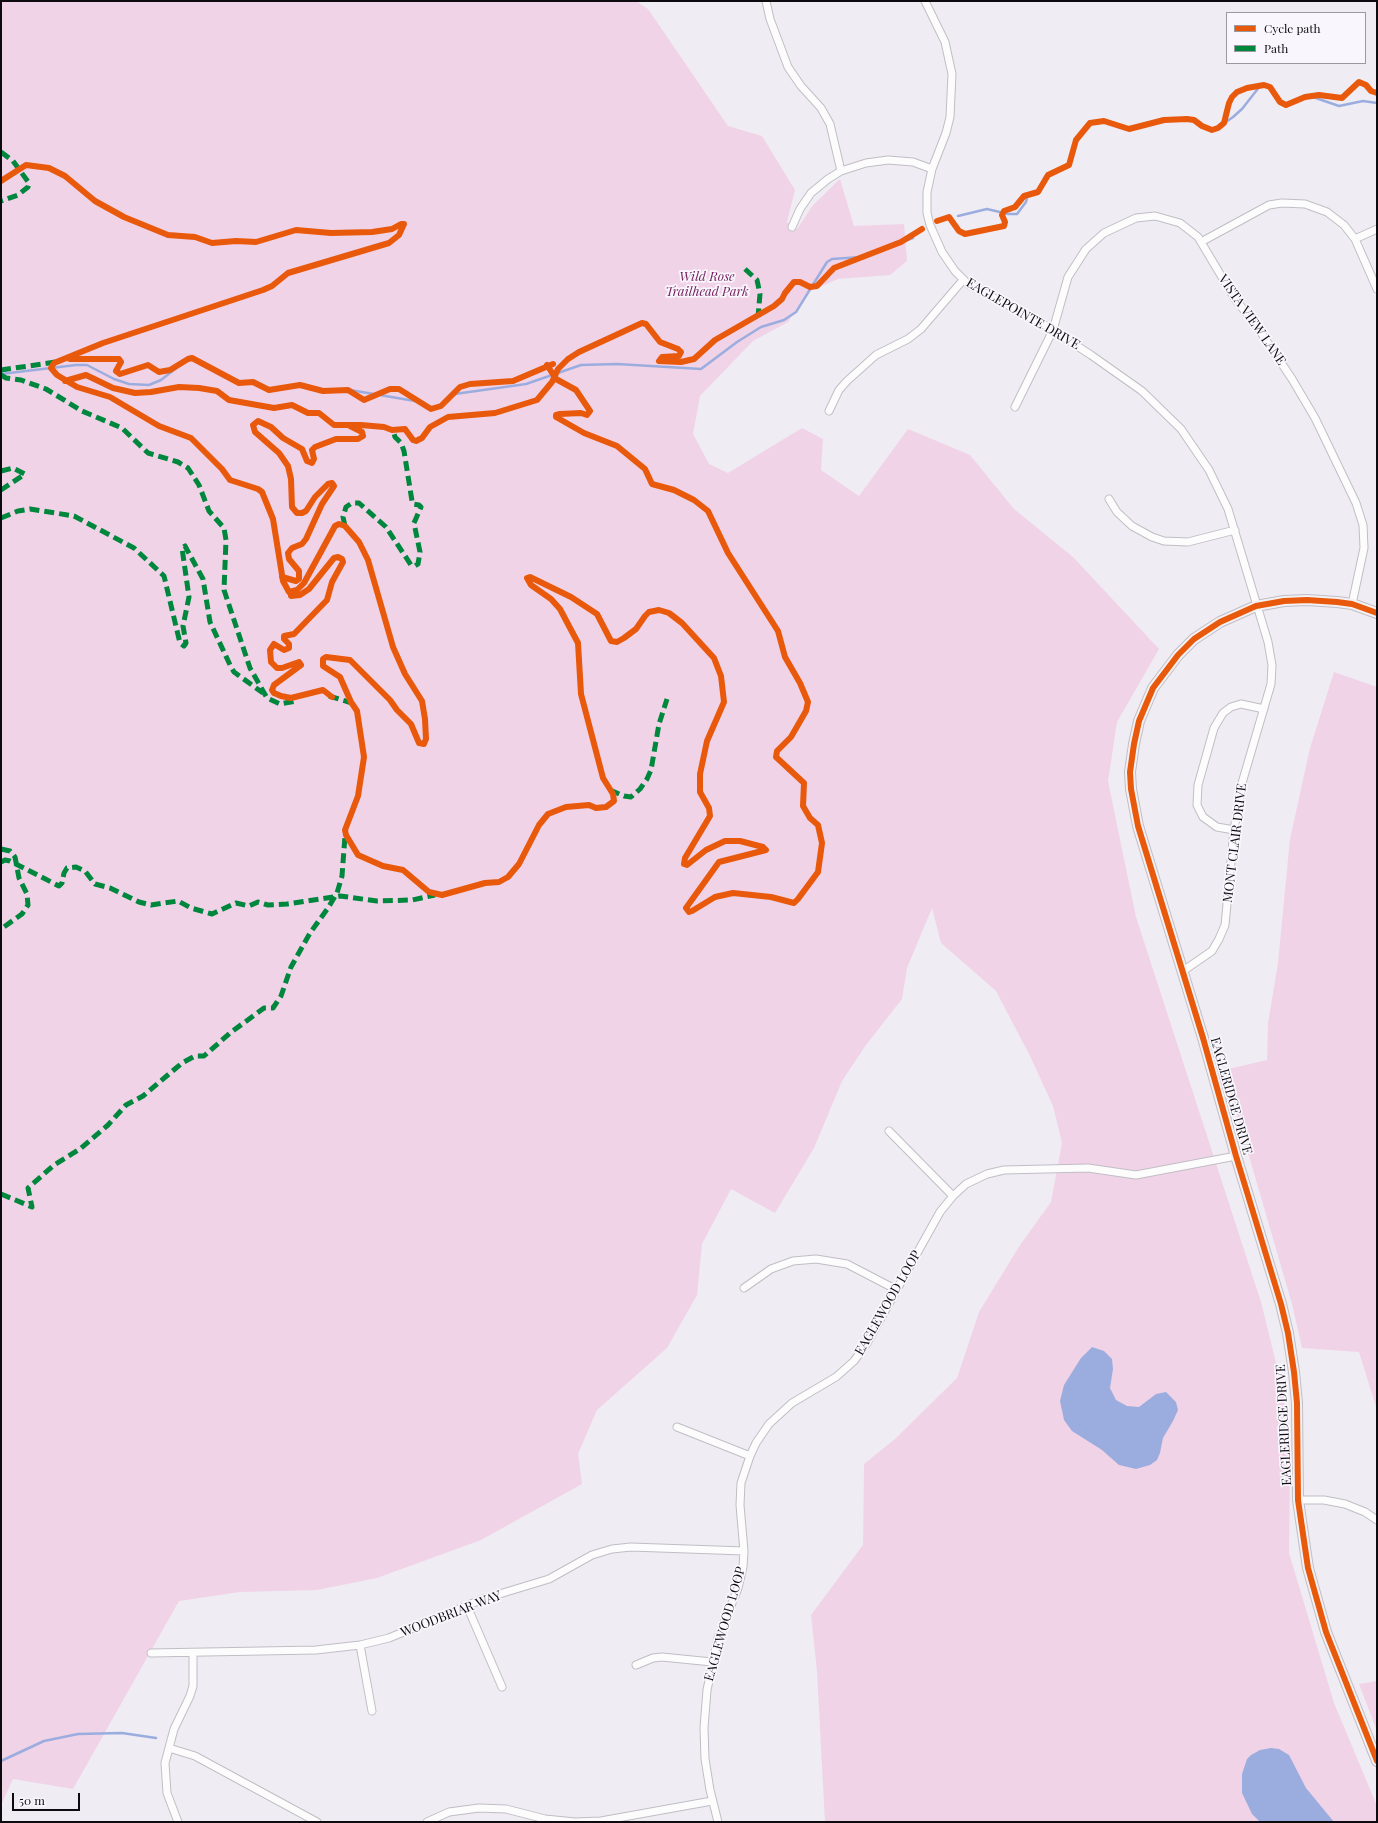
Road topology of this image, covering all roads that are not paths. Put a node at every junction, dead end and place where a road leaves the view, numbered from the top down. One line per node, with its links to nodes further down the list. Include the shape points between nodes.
1 (766, 1): 4 (street, via 788,67 821,108 830,124)
2 (925, 1): 3 (street, EAGLEPOINTE DRIVE, via 946,46 953,89 948,128)
3 (932, 169): 4 (street, via 913,162 888,160 866,163); 9 (street, EAGLEPOINTE DRIVE, via 927,203 930,225 942,252)
4 (841, 171): 5 (street, via 811,193)
5 (792, 227)
6 (1377, 229): 7 (street)
7 (1355, 240): 8 (street, via 1344,225 1327,212 1305,204 1282,203 1269,205); 10 (street)
8 (1201, 242): 11 (street, VISTA VIEW LANE, via 1193,232 1180,223 1155,216 1136,218 1104,233 1086,249 1072,268 1064,286); 16 (street, VISTA VIEW LANE, via 1235,299 1278,356 1305,400 1356,503 1363,525 1364,548)
9 (963, 280): 11 (street, EAGLEPOINTE DRIVE); 13 (street, via 922,329 876,355 847,381 839,390)
10 (1377, 289)
11 (1053, 330): 12 (street, VISTA VIEW LANE); 15 (street, EAGLEPOINTE DRIVE, via 1117,373 1170,417 1191,442 1209,470)
12 (1015, 407)
13 (830, 411)
14 (1109, 499): 15 (street, via 1117,512 1132,526 1146,535 1164,541 1188,542)
15 (1235, 530): 17 (street, EAGLEPOINTE DRIVE)
16 (1352, 604): 17 (main road, EAGLERIDGE DRIVE, via 1307,600); 18 (main road, EAGLERIDGE DRIVE)
17 (1256, 606): 19 (street, MONT CLAIR DRIVE, via 1268,642 1272,665 1271,684); 21 (main road, EAGLERIDGE DRIVE, via 1220,622 1194,639 1178,655 1161,676 1146,702 1134,744 1131,784 1138,826)
18 (1377, 613)
19 (1264, 709): 20 (street, MONT CLAIR DRIVE, via 1242,783); 20 (street, via 1240,704 1223,714 1214,728 1198,785 1197,805 1203,817 1217,828)
20 (1234, 830): 21 (street, MONT CLAIR DRIVE, via 1226,917 1222,932 1212,951)
21 (1183, 971): 23 (main road, EAGLERIDGE DRIVE)
22 (889, 1132): 24 (street)
23 (1236, 1156): 24 (street, EAGLEWOOD LOOP, via 1136,1175 1088,1168 1004,1170 979,1177); 29 (main road, EAGLERIDGE DRIVE, via 1288,1333 1297,1403)
24 (953, 1196): 26 (street, EAGLEWOOD LOOP, via 936,1220)
25 (744, 1288): 26 (street, via 771,1268 816,1259 847,1264)
26 (897, 1290): 28 (street, EAGLEWOOD LOOP, via 867,1343 854,1360 836,1377 783,1410 763,1432)
27 (678, 1427): 28 (street)
28 (750, 1456): 31 (street, EAGLEWOOD LOOP, via 740,1494)
29 (1298, 1500): 30 (street, via 1324,1500 1345,1504); 41 (main road, EAGLERIDGE DRIVE, via 1307,1562 1317,1604)
30 (1377, 1520)
31 (744, 1551): 32 (street, WOODBRIAR WAY, via 631,1547 612,1549 592,1555 549,1579); 36 (street, EAGLEWOOD LOOP, via 738,1588)
32 (467, 1606): 33 (street, WOODBRIAR WAY, via 389,1638); 38 (street)
33 (360, 1645): 35 (street, WOODBRIAR WAY, via 316,1650); 39 (street)
34 (151, 1653): 35 (street, WOODBRIAR WAY)
35 (193, 1653): 40 (street, via 193,1686 174,1729)
36 (712, 1662): 37 (street, via 662,1657); 42 (street, EAGLEWOOD LOOP, via 704,1728 705,1759)
37 (636, 1665)
38 (502, 1687)
39 (372, 1711)
40 (169, 1748): 44 (street, via 165,1763 165,1783 169,1802); 45 (street, via 195,1756)
41 (1377, 1761)
42 (712, 1801): 43 (street, via 616,1820); 47 (street, EAGLEWOOD LOOP)
43 (563, 1821): 46 (street, via 506,1810 479,1808 449,1812)
44 (178, 1822)
45 (317, 1822)
46 (428, 1822)
47 (718, 1822)

